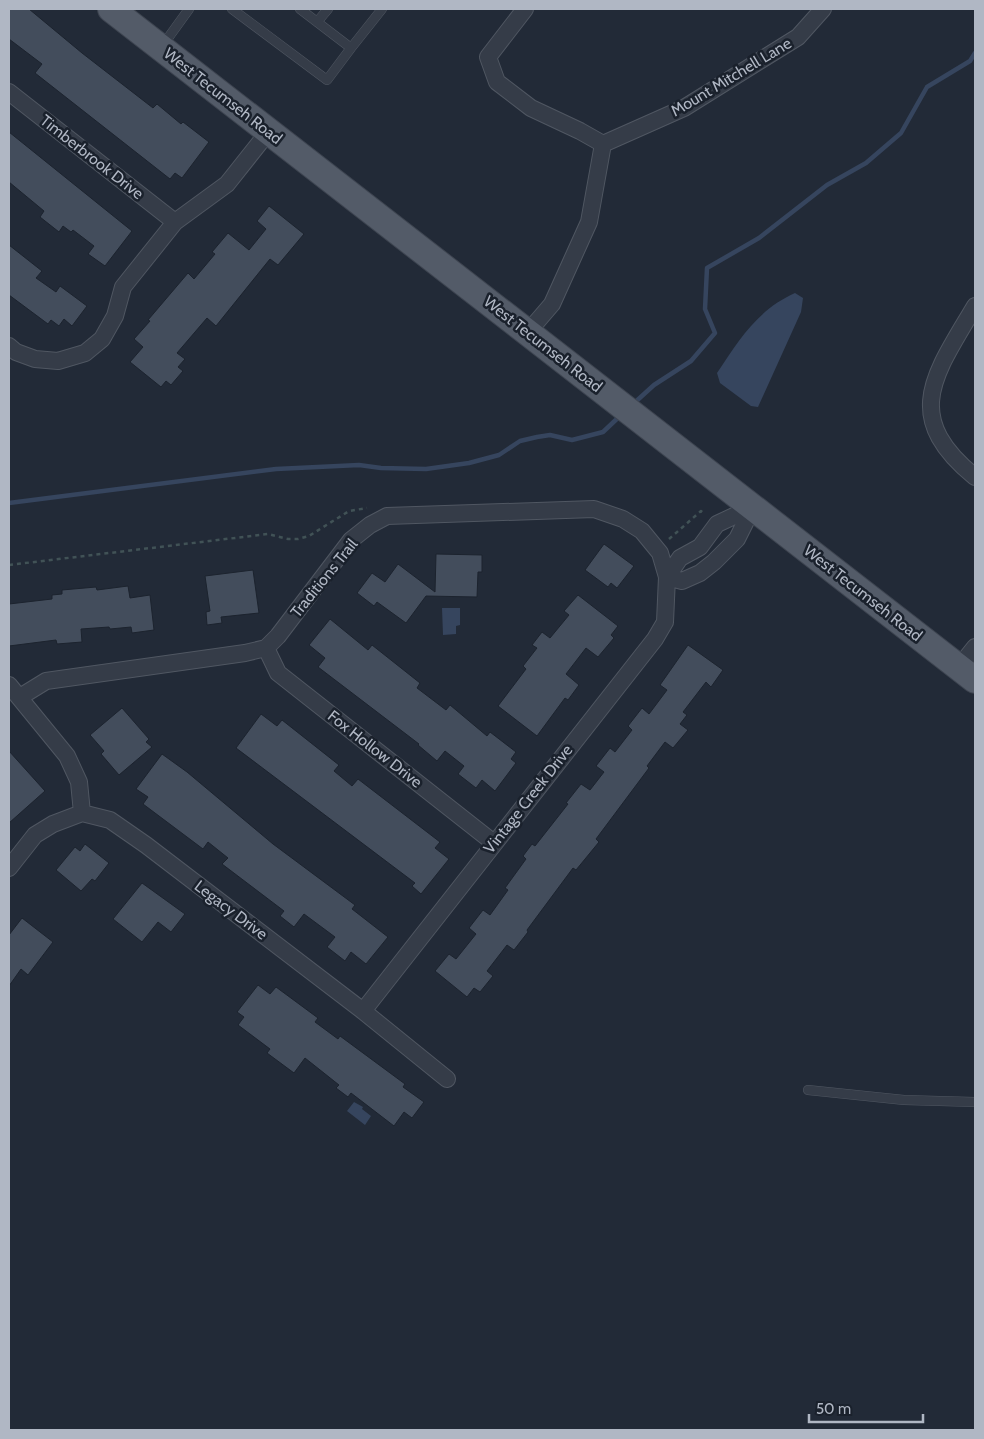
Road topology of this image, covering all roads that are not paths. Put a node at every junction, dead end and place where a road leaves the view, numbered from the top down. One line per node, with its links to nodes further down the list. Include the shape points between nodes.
1 (111, 9): 10 (main road, West Tecumseh Road)
2 (189, 9): 10 (lane)
3 (232, 9): 11 (lane, via 328,80)
4 (300, 9): 9 (lane)
5 (328, 9): 9 (lane)
6 (382, 9): 11 (lane)
7 (525, 9): 14 (street, via 488,57 497,82 531,108)
8 (823, 9): 14 (street, Mount Mitchell Lane, via 798,37 684,108)
9 (318, 22): 11 (lane)
10 (162, 48): 13 (main road, West Tecumseh Road)
11 (351, 48)
12 (9, 92): 15 (street, Timberbrook Drive)
13 (269, 131): 15 (street, via 227,184); 17 (main road, West Tecumseh Road)
14 (602, 144): 17 (street, via 589,222 552,304)
15 (176, 222): 18 (street, via 123,288 115,316 102,339 85,353 58,360 35,359)
16 (975, 306): 19 (street, via 943,362 931,391 930,409 938,436 946,449)
17 (528, 332): 20 (main road, West Tecumseh Road)
18 (9, 346)
19 (975, 477)
20 (753, 507): 21 (street, via 717,524 700,547 680,558); 21 (street, via 737,539 714,562 682,581); 24 (main road, West Tecumseh Road)
21 (667, 577): 23 (street, Traditions Trail, via 660,553 642,531 623,519 594,509 387,516 351,540); 28 (street, Vintage Creek Drive, via 665,622 655,639)
22 (975, 647): 24 (street)
23 (266, 648): 26 (street, via 46,681); 28 (street, Fox Hollow Drive, via 278,673)
24 (967, 673)
25 (9, 685): 26 (street)
26 (20, 697): 27 (street, via 67,756 79,782)
27 (82, 813): 29 (street, via 35,835); 30 (street, Legacy Drive, via 110,820 146,845)
28 (494, 842): 30 (street, Vintage Creek Drive)
29 (9, 868)
30 (363, 1011): 31 (street, Legacy Drive)
31 (447, 1079)
32 (808, 1090): 33 (lane, via 904,1100)
33 (975, 1102)

